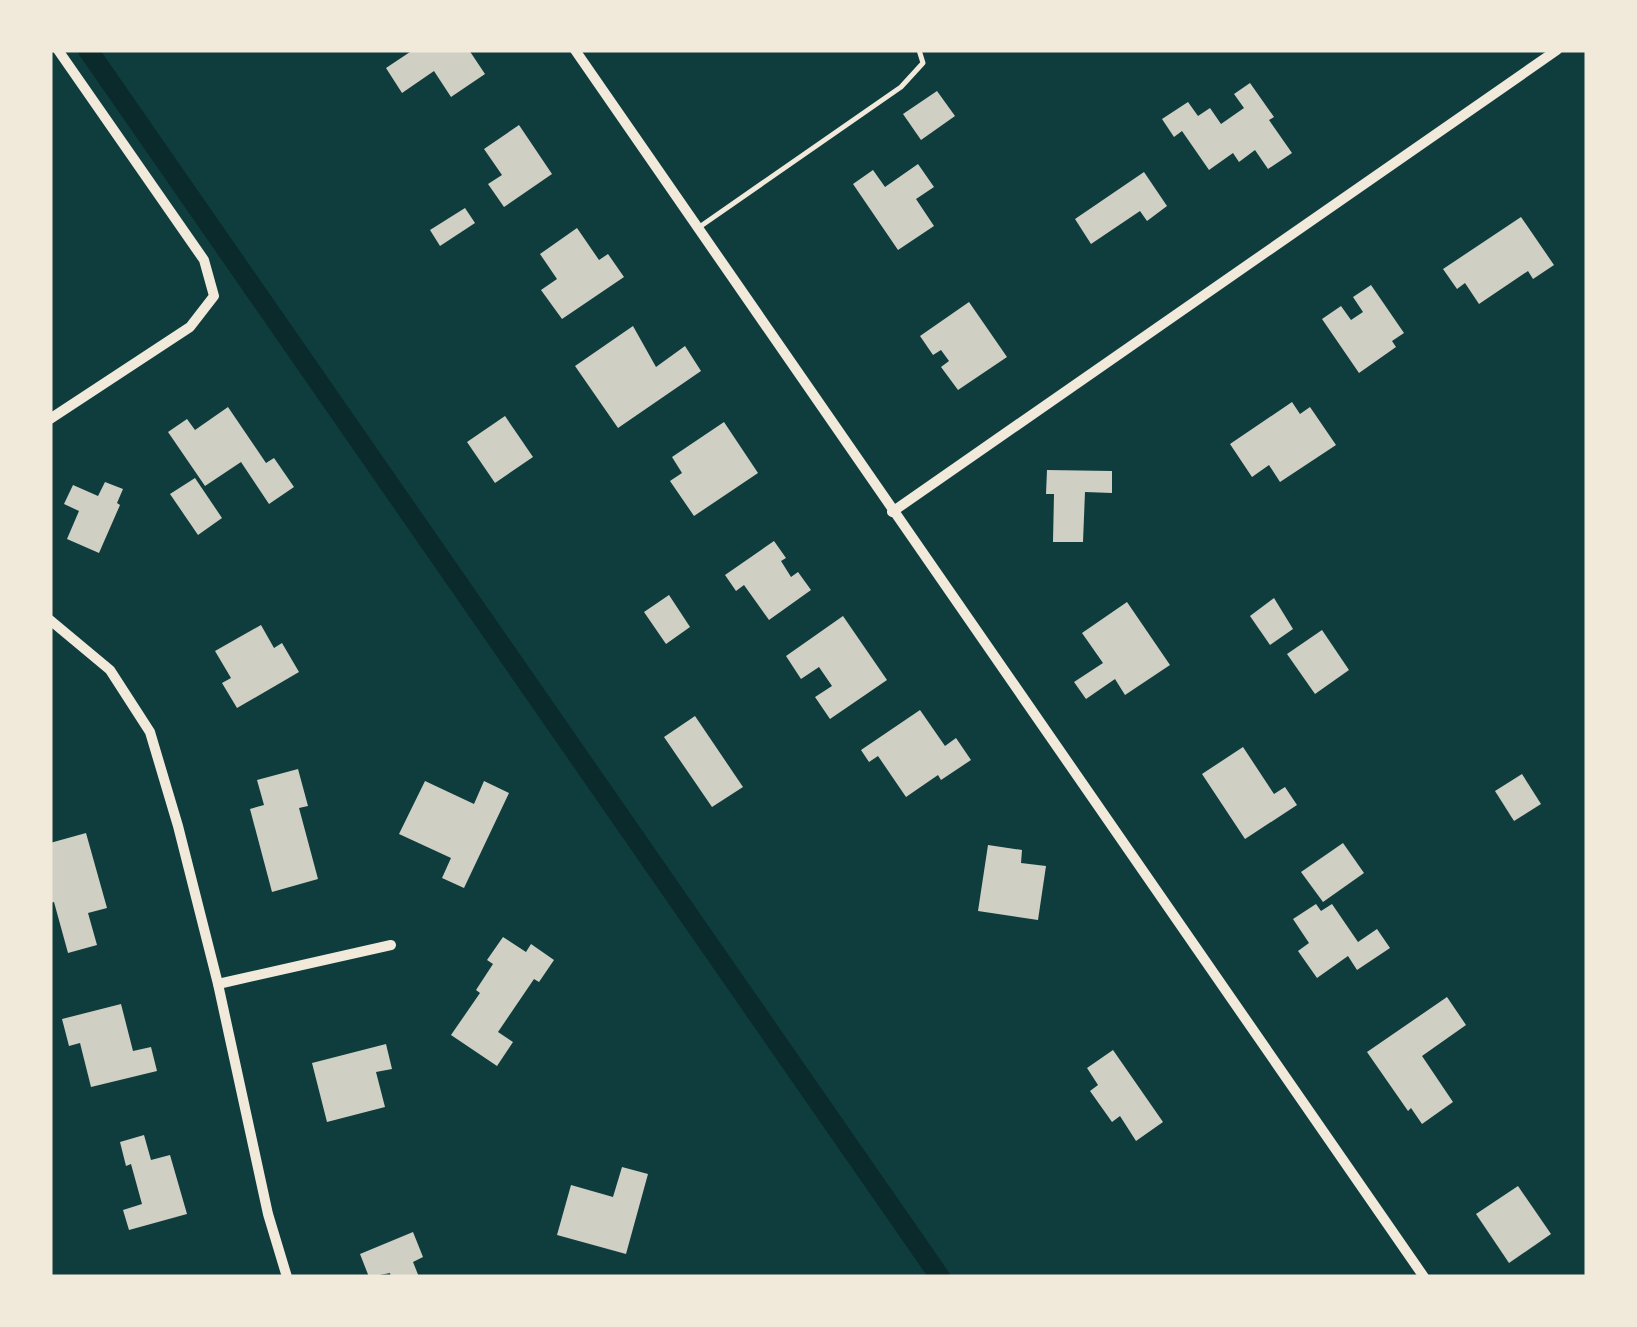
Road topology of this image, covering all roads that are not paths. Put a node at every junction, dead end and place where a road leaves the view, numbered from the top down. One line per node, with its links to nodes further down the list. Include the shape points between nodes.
1 (58, 50): 6 (street, via 204,260 214,296 190,327)
2 (575, 50): 5 (street)
3 (919, 50): 5 (lane, via 923,62 901,87)
4 (1558, 50): 7 (street)
5 (698, 228): 7 (street)
6 (50, 419)
7 (892, 512): 12 (street)
8 (50, 620): 10 (street, via 110,670 150,732)
9 (391, 945): 10 (street)
10 (218, 984): 11 (street)
11 (288, 1277)
12 (1424, 1277)

